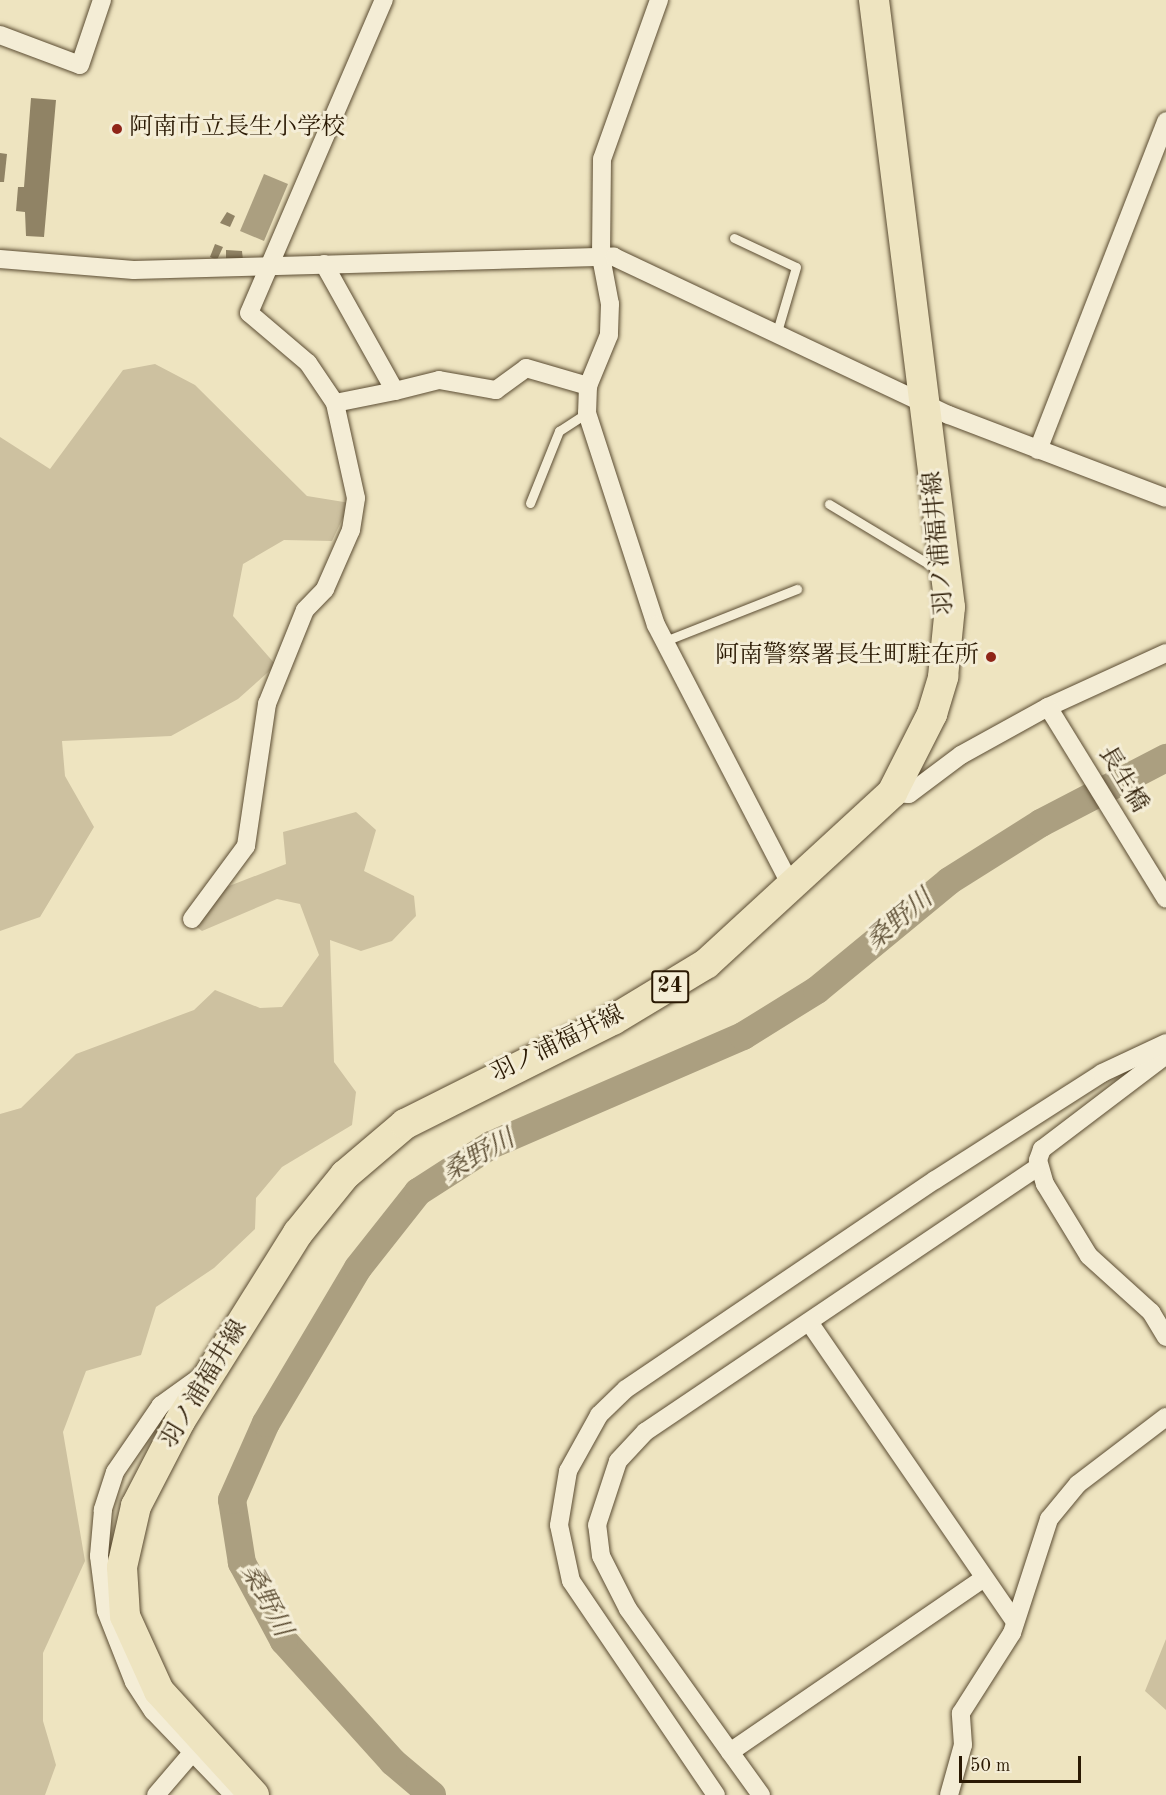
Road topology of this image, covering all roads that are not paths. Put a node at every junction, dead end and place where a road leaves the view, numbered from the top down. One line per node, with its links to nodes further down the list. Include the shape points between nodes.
1 (102, 0): 5 (street, via 80,65)
2 (384, 0): 11 (street)
3 (659, 0): 8 (street, via 602,159)
4 (874, 0): 15 (main road, 羽ノ浦福井線 / 24)
5 (0, 35)
6 (1166, 121): 18 (street)
7 (734, 238): 12 (lane, via 796,267)
8 (601, 257): 10 (street); 12 (street, via 614,257); 13 (street, via 610,304 609,335)
9 (0, 259): 11 (street, via 134,270)
10 (324, 264): 11 (street); 14 (street)
11 (265, 267): 16 (street, via 249,313 308,363)
12 (777, 335): 15 (street)
13 (588, 386): 14 (street, via 526,368 496,390 440,380); 17 (street)
14 (395, 391): 16 (street)
15 (925, 400): 18 (street); 22 (main road, 羽ノ浦福井線 / 24)
16 (335, 403): 30 (street, via 356,498 351,530 325,589 305,610 267,704 246,846)
17 (588, 412): 20 (lane, via 559,431); 24 (street)
18 (1038, 450): 19 (street)
19 (1166, 498)
20 (530, 503)
21 (830, 504): 22 (lane)
22 (945, 572): 27 (main road, 羽ノ浦福井線 / 24, via 950,607 943,677 915,756)
23 (797, 589): 24 (lane)
24 (664, 641): 28 (street)
25 (1166, 653): 26 (street)
26 (1052, 712): 27 (street, via 961,755 909,794); 29 (street, 長生橋)
27 (892, 793): 28 (main road, 羽ノ浦福井線 / 24)
28 (793, 889): 39 (main road, 羽ノ浦福井線 / 24, via 706,964 658,995 405,1124 345,1175 298,1233 212,1370 136,1506 122,1567 125,1616 142,1665)
29 (1166, 899)
30 (192, 919)
31 (1166, 1043): 44 (street, via 1102,1073 935,1180 626,1389 599,1415 568,1471 560,1525 571,1581)
32 (1166, 1055): 33 (street, via 1042,1149)
33 (1038, 1167): 34 (street); 35 (street, via 1089,1256 1151,1312)
34 (809, 1322): 37 (street); 40 (street, via 645,1432 618,1461 597,1525 612,1583)
35 (1166, 1337)
36 (1166, 1417): 38 (street, via 1078,1484 1049,1519)
37 (984, 1579): 38 (street); 40 (street)
38 (1014, 1620): 46 (street, via 1012,1633 961,1713 963,1745)
39 (196, 1748): 41 (street); 42 (street); 43 (main road, 羽ノ浦福井線 / 24)
40 (730, 1752): 45 (street)
41 (156, 1795)
42 (234, 1795)
43 (254, 1795)
44 (716, 1795)
45 (761, 1795)
46 (949, 1795)

